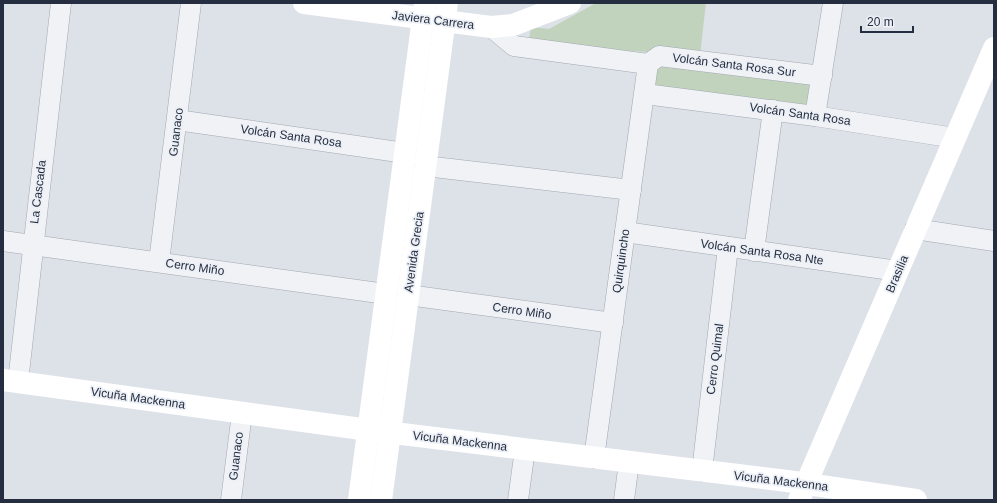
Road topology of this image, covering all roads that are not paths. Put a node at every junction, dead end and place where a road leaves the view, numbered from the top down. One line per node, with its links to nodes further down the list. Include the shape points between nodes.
1 (61, 3): 24 (street, La Cascada)
2 (191, 3): 15 (street, Guanaco)
3 (304, 3): 6 (street, Javiera Carrera)
4 (570, 3): 8 (street, Javiera Carrera, via 513,25)
5 (833, 3): 11 (street)
6 (424, 11): 7 (street, Javiera Carrera); 17 (street, Avenida Grecia)
7 (446, 12): 8 (street, Javiera Carrera); 18 (street, Avenida Grecia)
8 (491, 27): 10 (street, Javiera Carrera, via 514,46)
9 (994, 48): 16 (street, Brasilia)
10 (648, 64): 11 (street, Volcán Santa Rosa Sur, via 659,56); 12 (street, Quirquincho)
11 (822, 76): 14 (street)
12 (645, 94): 13 (street, Volcán Santa Rosa); 19 (street, Quirquincho)
13 (773, 110): 14 (street, Volcán Santa Rosa); 26 (street)
14 (815, 116): 16 (street, Volcán Santa Rosa)
15 (177, 120): 17 (street, Volcán Santa Rosa); 27 (street, Guanaco)
16 (955, 138): 20 (street, Brasilia)
17 (405, 153): 29 (street, Avenida Grecia)
18 (425, 166): 19 (street); 30 (street, Avenida Grecia)
19 (631, 190): 21 (street, Quirquincho)
20 (915, 229): 23 (street); 28 (street, Brasilia)
21 (625, 232): 25 (street, Volcán Santa Rosa Nte); 31 (street, Quirquincho)
22 (3, 241): 24 (street, Cerro Miño)
23 (994, 241)
24 (32, 246): 27 (street, Cerro Miño); 32 (street, La Cascada)
25 (728, 247): 26 (street, Volcán Santa Rosa Nte); 38 (street, Cerro Quimal)
26 (754, 251): 28 (street, Volcán Santa Rosa Nte)
27 (159, 262): 29 (street, Cerro Miño)
28 (898, 271): 39 (street, Brasilia)
29 (386, 294): 34 (street, Avenida Grecia)
30 (408, 296): 31 (street, Cerro Miño); 34 (street, Avenida Grecia)
31 (613, 323): 36 (street, Quirquincho)
32 (10, 381): 33 (street, Vicuña Mackenna)
33 (242, 413): 34 (street, Vicuña Mackenna); 40 (street, Guanaco)
34 (379, 431): 35 (street, Vicuña Mackenna); 41 (street, Avenida Grecia); 42 (street, Avenida Grecia)
35 (524, 449): 36 (street, Vicuña Mackenna); 43 (street)
36 (594, 458): 37 (street, Vicuña Mackenna)
37 (629, 462): 38 (street, Vicuña Mackenna); 44 (street)
38 (702, 471): 39 (street, Vicuña Mackenna)
39 (802, 492): 45 (street, Vicuña Mackenna)
40 (231, 500)
41 (359, 500)
42 (381, 500)
43 (518, 500)
44 (624, 500)
45 (916, 500)

